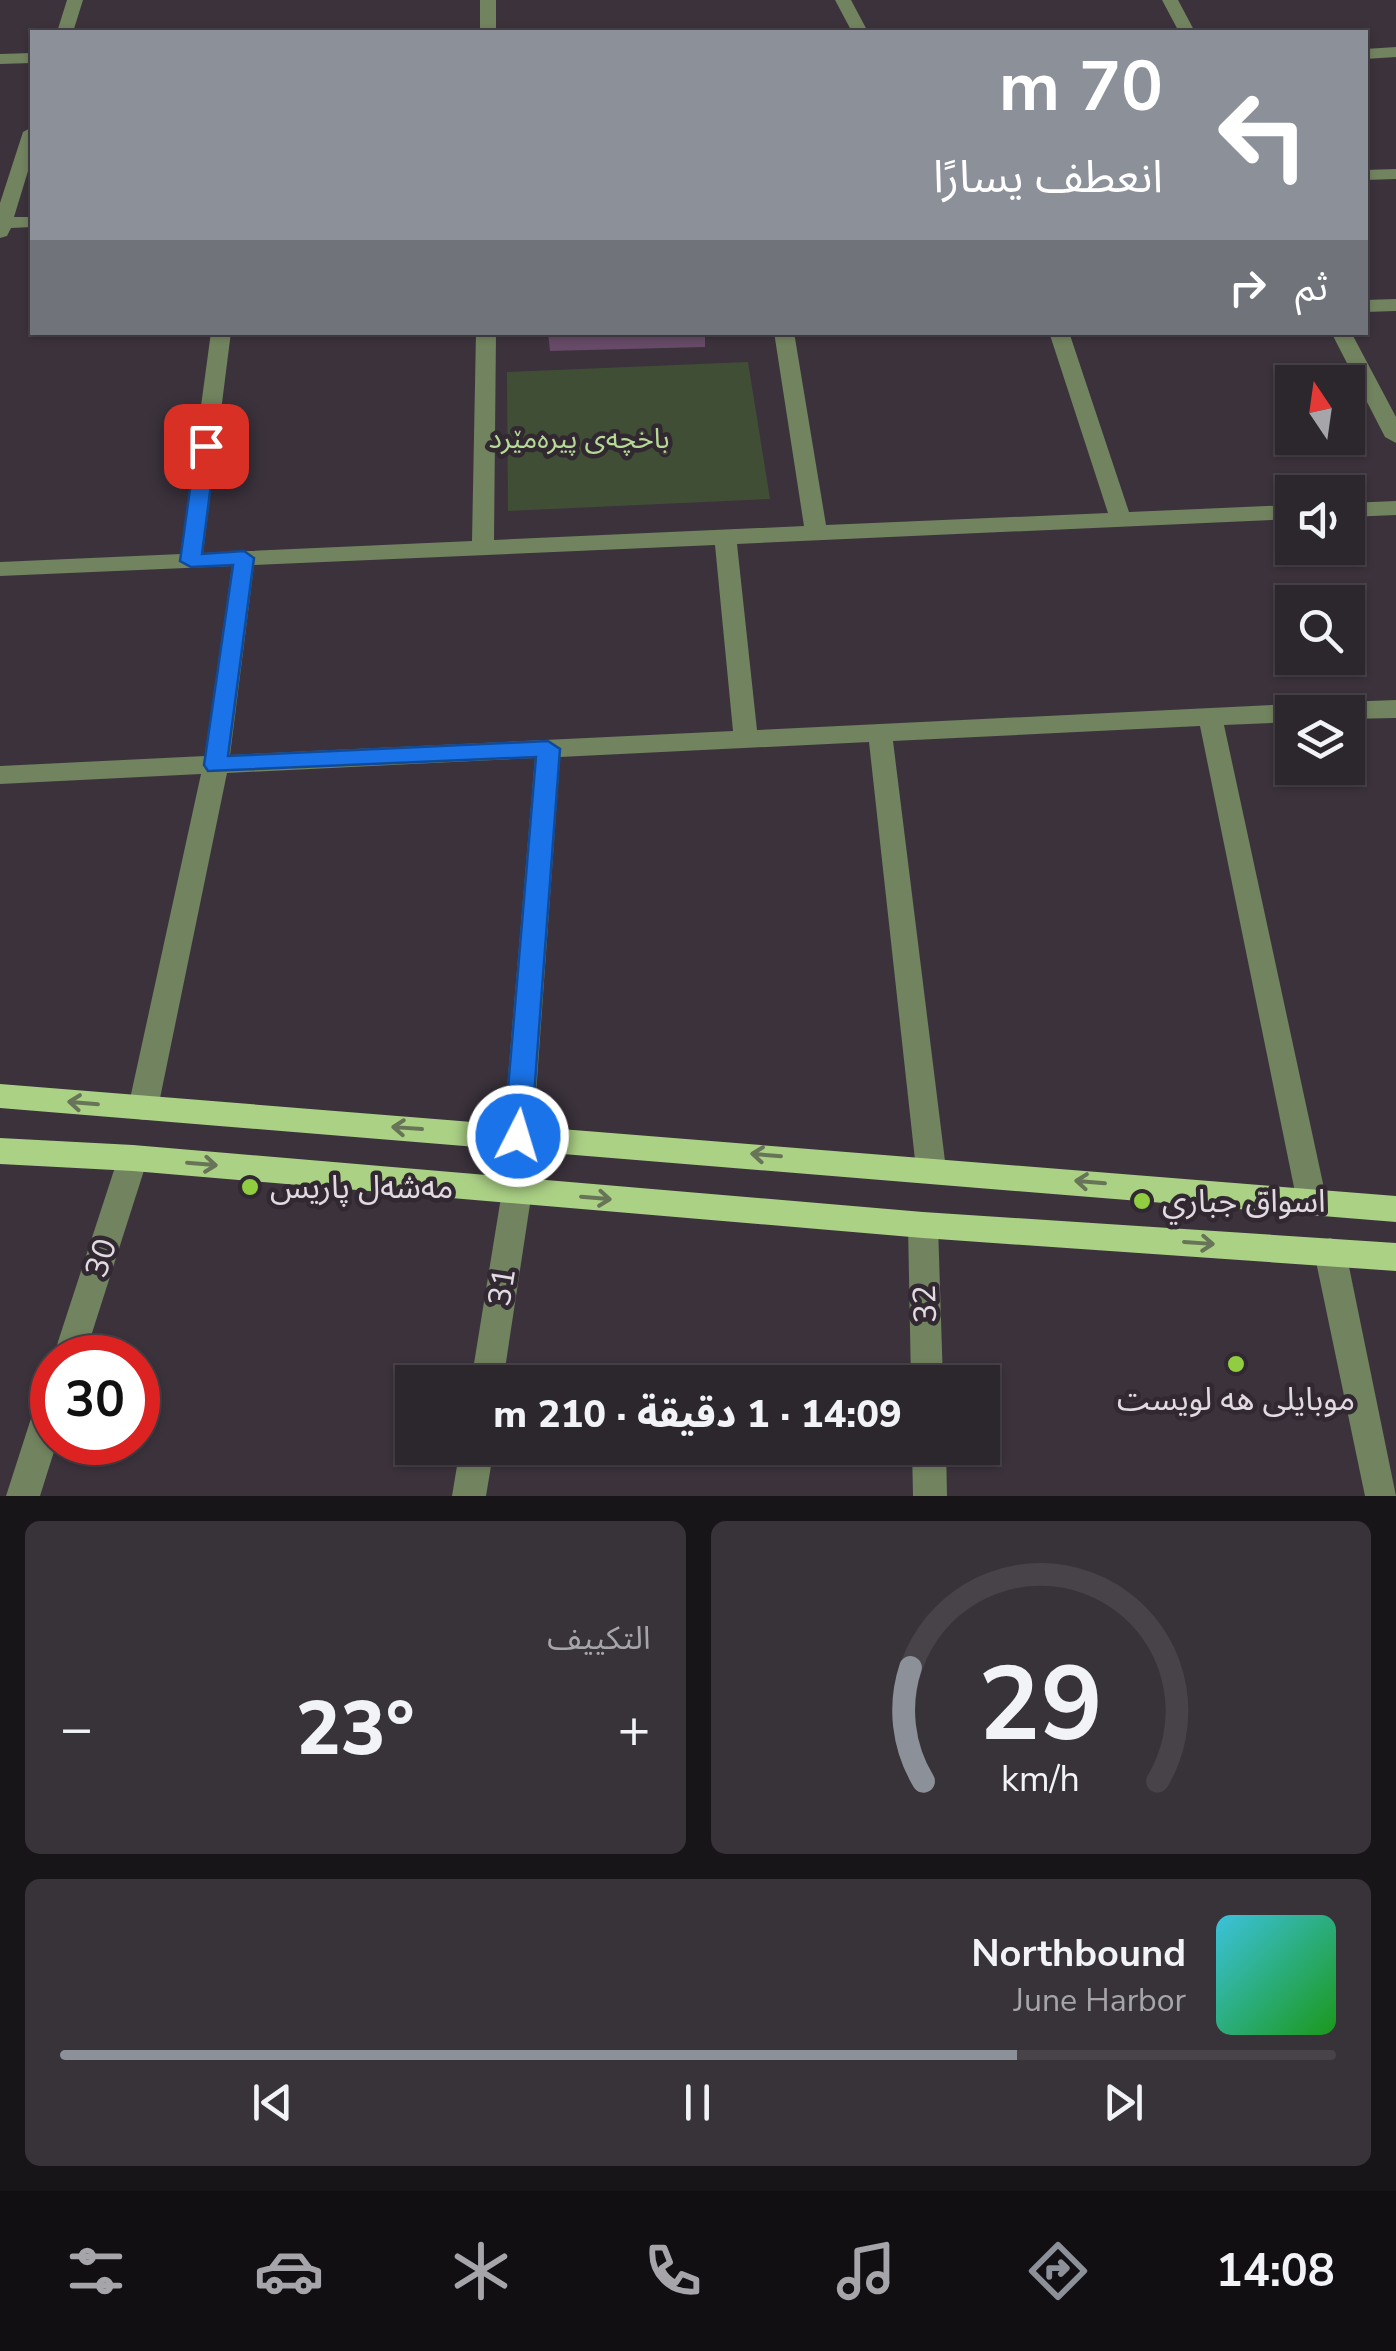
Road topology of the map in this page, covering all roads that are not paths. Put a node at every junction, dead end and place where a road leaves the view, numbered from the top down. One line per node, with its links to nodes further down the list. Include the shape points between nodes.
1 (75, 0): 5 (street)
2 (488, 0): 6 (street)
3 (843, 0): 7 (street)
4 (1170, 0): 8 (street)
5 (66, 30)
6 (488, 30)
7 (859, 30)
8 (1186, 30)
9 (1396, 52): 10 (street)
10 (1368, 54)
11 (0, 58): 12 (street)
12 (30, 58)
13 (30, 138): 17 (street)
14 (1396, 174): 15 (street)
15 (1368, 175)
16 (30, 222): 17 (street)
17 (2, 228)
18 (1396, 304): 19 (street)
19 (1368, 306)
20 (221, 335): 34 (street)
21 (486, 335): 32 (street)
22 (784, 335): 30 (street)
23 (1060, 335): 29 (street)
24 (1343, 335): 25 (street)
25 (1396, 438)
26 (1396, 508): 27 (street)
27 (1365, 509)
28 (1275, 513): 29 (street)
29 (1122, 520): 30 (street)
30 (816, 533): 31 (street)
31 (725, 537): 32 (street); 41 (street)
32 (483, 548): 33 (street)
33 (244, 558): 34 (street); 43 (street)
34 (191, 561): 35 (street)
35 (0, 569)
36 (1396, 708): 37 (street)
37 (1365, 709)
38 (1275, 715): 39 (street)
39 (1210, 718): 40 (street); 52 (street)
40 (880, 733): 41 (street); 50 (street)
41 (746, 739): 42 (street)
42 (548, 749): 43 (street); 47 (street)
43 (216, 765): 44 (street); 46 (street)
44 (0, 775)
45 (0, 1096): 46 (main road, one-way to 45)
46 (143, 1108): 47 (main road, one-way to 46)
47 (518, 1136): 50 (main road, one-way to 47)
48 (0, 1152): 49 (main road)
49 (133, 1158): 51 (main road, one-way to 51); 57 (street, 30)
50 (931, 1169): 52 (main road, one-way to 50)
51 (517, 1191): 54 (main road, one-way to 54); 58 (street, 31)
52 (1312, 1202): 53 (main road)
53 (1396, 1208)
54 (923, 1225): 55 (main road, one-way to 55); 59 (street, 32)
55 (1330, 1252): 56 (main road); 66 (street)
56 (1396, 1258)
57 (75, 1335)
58 (490, 1365)
59 (927, 1365)
60 (33, 1465): 63 (street)
61 (475, 1465): 64 (street)
62 (929, 1465): 65 (street)
63 (23, 1496)
64 (470, 1496)
65 (930, 1496)
66 (1382, 1496)

